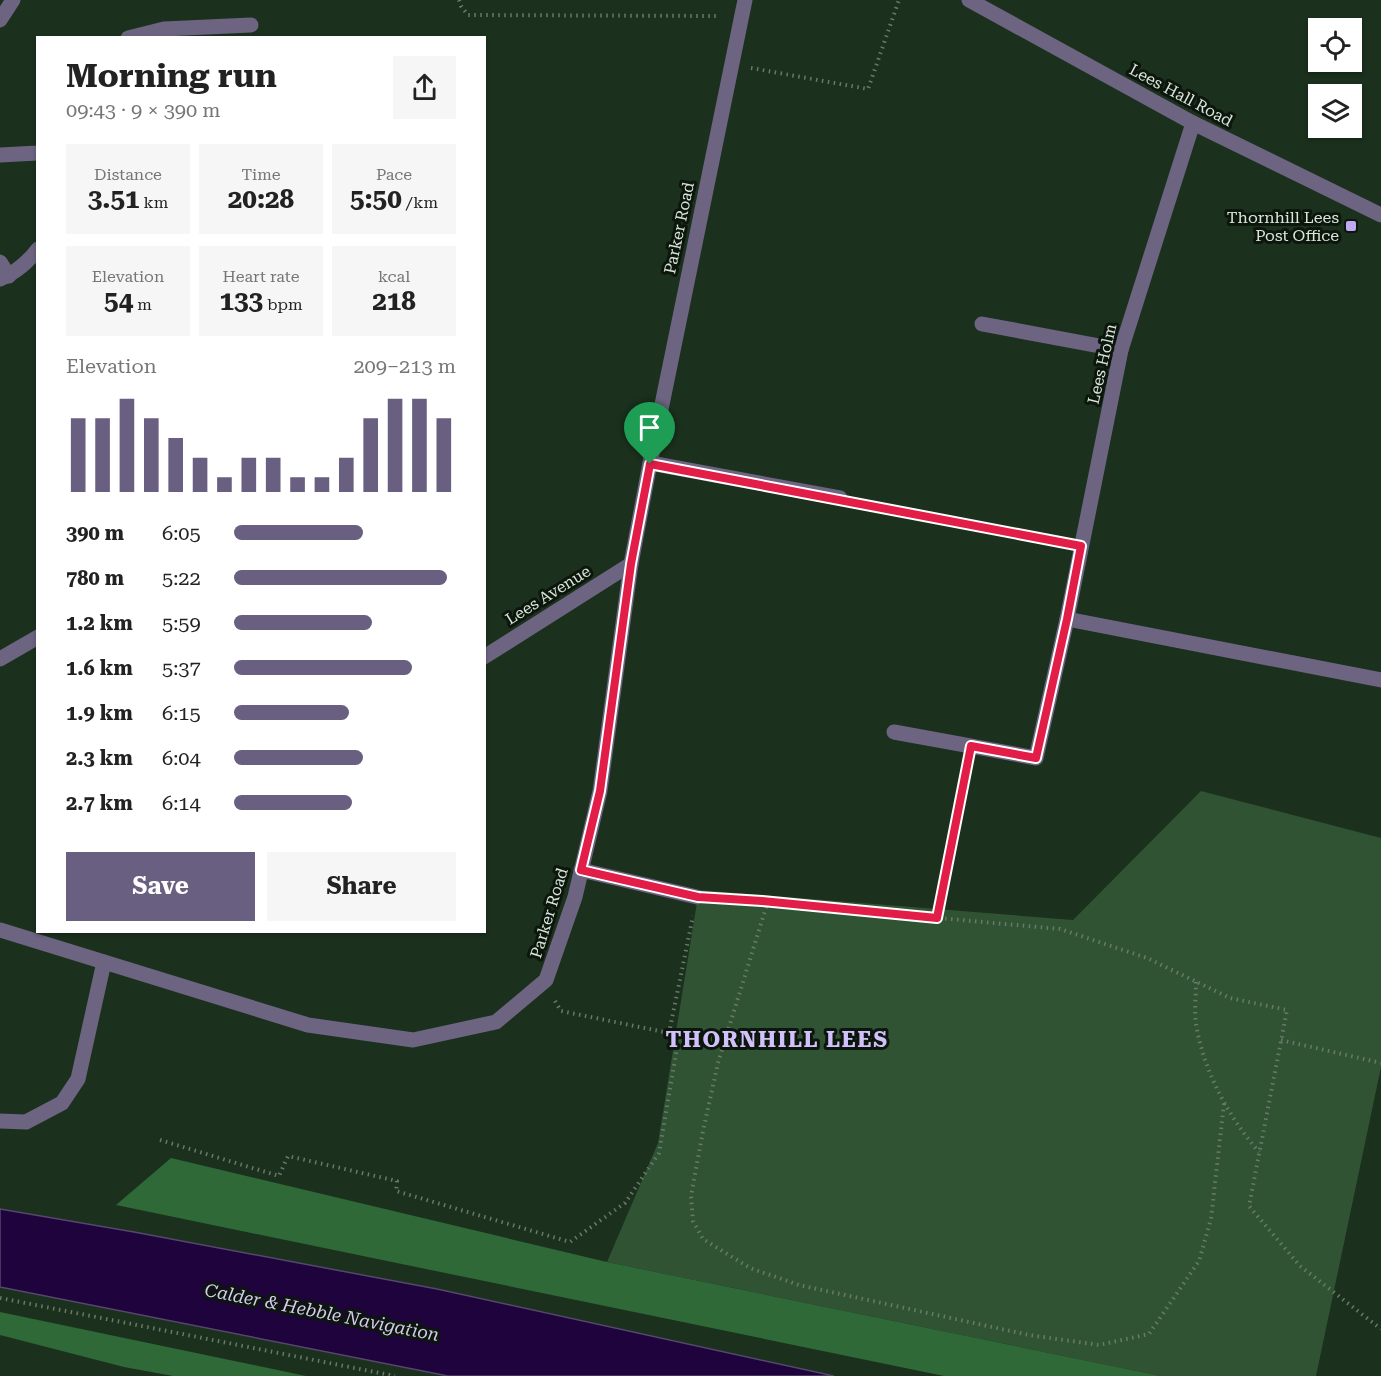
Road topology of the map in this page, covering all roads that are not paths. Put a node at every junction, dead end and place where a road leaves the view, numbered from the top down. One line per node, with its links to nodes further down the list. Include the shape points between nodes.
1 (13, 0): 4 (street)
2 (745, 0): 16 (street, Parker Road)
3 (969, 0): 7 (street, Lees Hall Road)
4 (0, 21)
5 (251, 25): 6 (street, via 164,29)
6 (136, 36)
7 (1193, 123): 10 (street, Lees Hall Road); 15 (street, Lees Holm)
8 (36, 153): 9 (street)
9 (0, 155)
10 (1381, 215)
11 (36, 252): 13 (street)
12 (0, 262): 13 (street)
13 (4, 278)
14 (982, 324): 15 (street)
15 (1121, 350): 19 (street, Lees Holm)
16 (650, 464): 17 (street); 18 (street, Parker Road)
17 (840, 498)
18 (631, 564): 21 (street, Lees Avenue); 25 (street, Parker Road, via 600,791)
19 (1067, 619): 23 (street); 24 (street, Lees Holm, via 1036,758)
20 (36, 638): 22 (street)
21 (486, 656)
22 (0, 659)
23 (1381, 680)
24 (894, 732)
25 (581, 870): 26 (street); 30 (street, Parker Road, via 546,980 496,1022 413,1040 308,1025)
26 (698, 897)
27 (0, 930): 29 (street, Parker Road)
28 (51, 933): 29 (street)
29 (38, 941): 30 (street, Parker Road)
30 (104, 962): 31 (street, via 78,1079 62,1103 26,1122)
31 (0, 1121)

